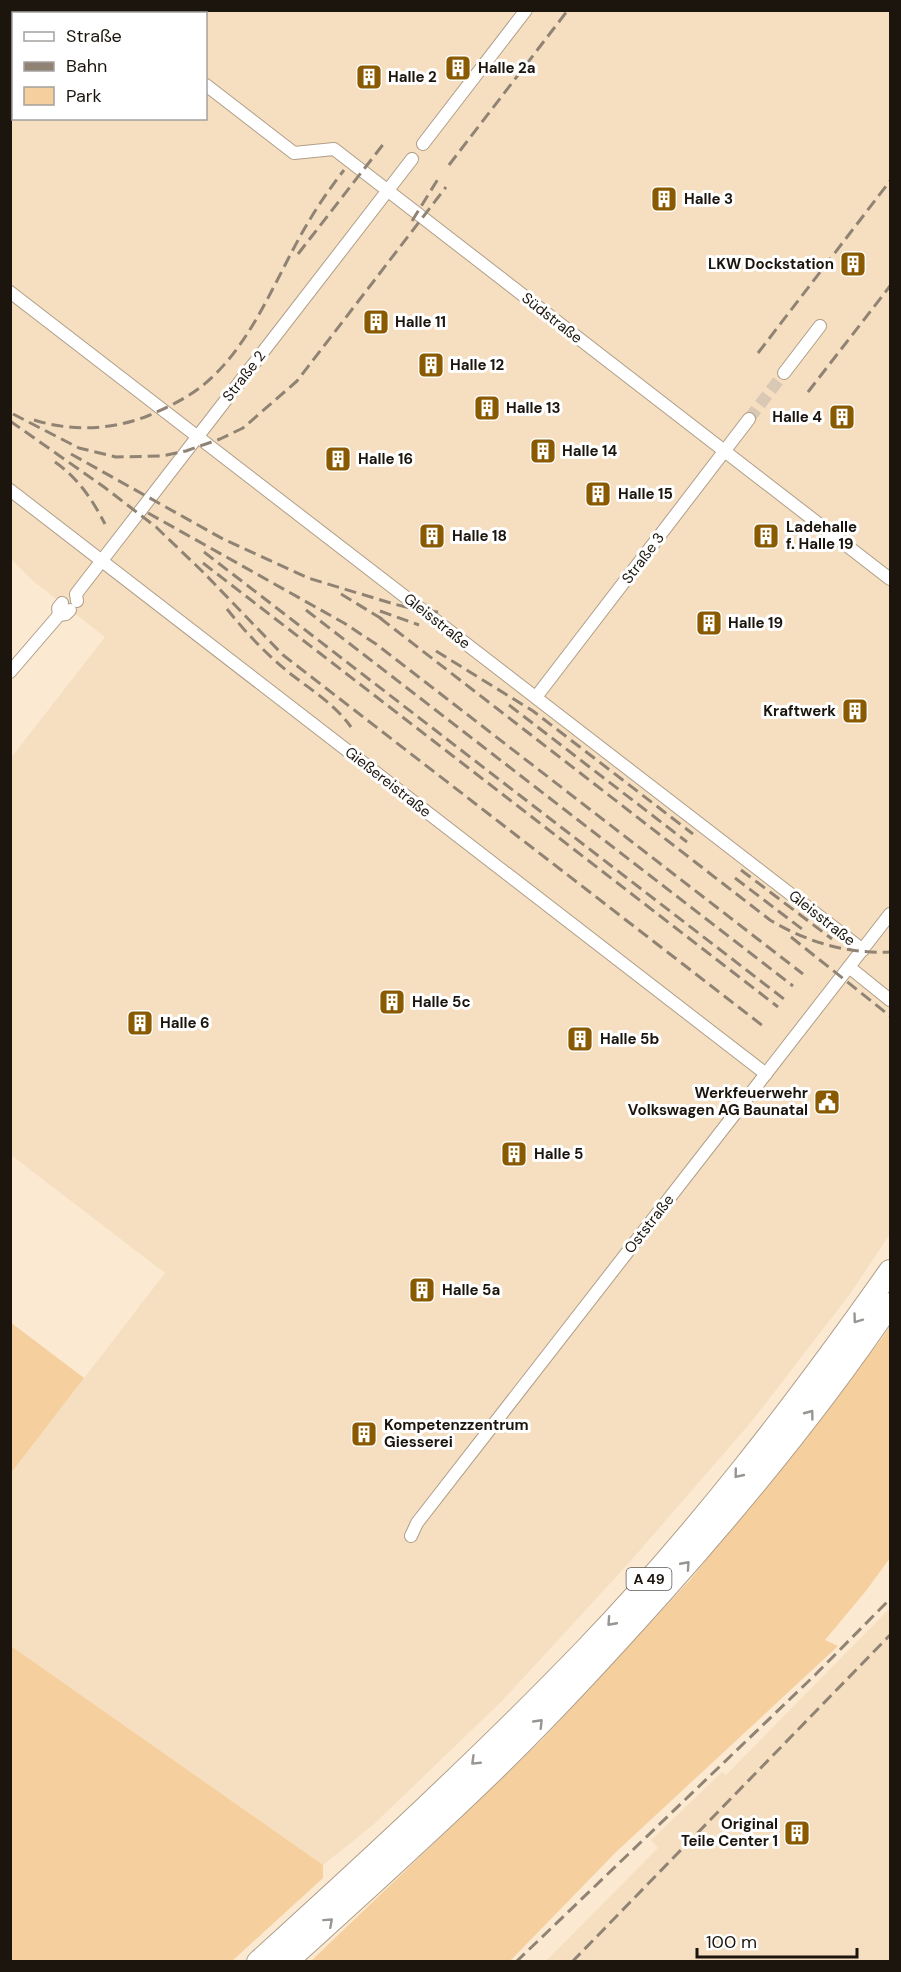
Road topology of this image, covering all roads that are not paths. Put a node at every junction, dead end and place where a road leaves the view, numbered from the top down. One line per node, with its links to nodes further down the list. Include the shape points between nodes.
1 (526, 10): 3 (street)
2 (207, 86): 5 (street, Südstraße, via 294,153 334,149)
3 (423, 144)
4 (411, 159): 5 (street, Straße 2)
5 (387, 190): 10 (street, Straße 2); 11 (street, Südstraße)
6 (10, 292): 10 (street, Gleisstraße)
7 (820, 326): 8 (street)
8 (784, 373)
9 (749, 419): 11 (street, Straße 3)
10 (197, 437): 13 (street, Straße 2); 16 (street, Gleisstraße)
11 (724, 450): 14 (street, Südstraße); 16 (street, Straße 3)
12 (10, 490): 13 (street, Gießereistraße)
13 (102, 560): 15 (street, Straße 2); 21 (street, Gießereistraße)
14 (891, 579)
15 (10, 672)
16 (536, 697): 18 (street, Gleisstraße)
17 (891, 914): 18 (street, Oststraße)
18 (863, 950): 19 (street, Oststraße)
19 (849, 967): 20 (street); 21 (street, Oststraße)
20 (891, 1000)
21 (766, 1074): 24 (street, Oststraße)
22 (891, 1271): 25 (highway, A 49, one-way to 25, via 789,1411 691,1531 588,1647 423,1811)
23 (891, 1304): 26 (highway, A 49, one-way to 23, via 481,1782 607,1654 752,1488)
24 (411, 1536)
25 (258, 1962)
26 (286, 1962)

